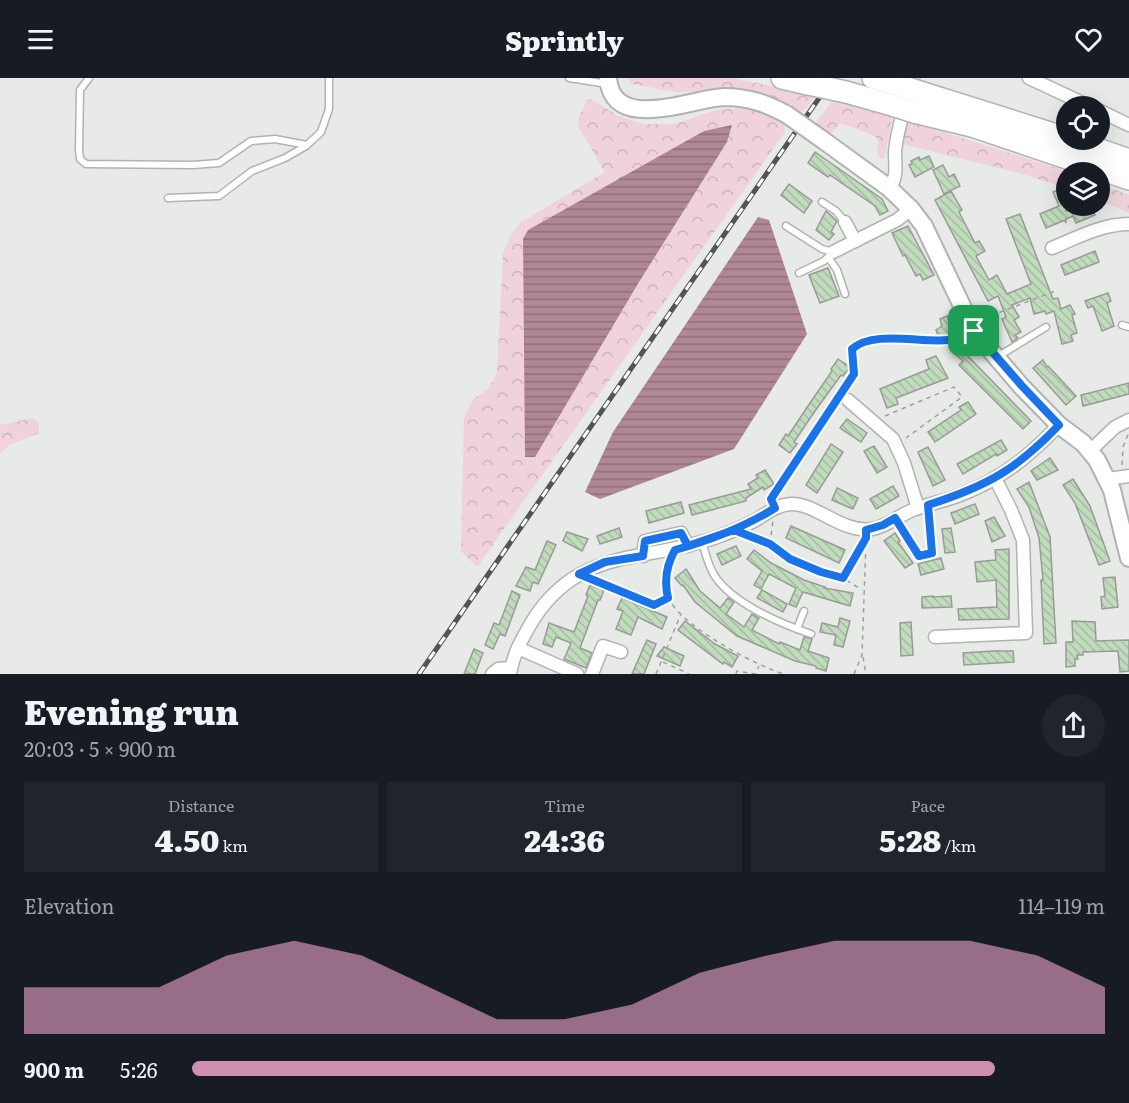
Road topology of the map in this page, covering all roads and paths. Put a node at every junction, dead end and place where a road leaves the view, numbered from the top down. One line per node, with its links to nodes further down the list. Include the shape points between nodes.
1 (88, 78): 13 (lane, via 80,90 80,159 86,164 193,165 219,162 251,141 275,139)
2 (329, 78): 13 (lane, via 329,109 321,132)
3 (569, 78): 7 (lane)
4 (782, 78): 8 (highway, bridge, via 846,92)
5 (873, 78): 8 (highway)
6 (1038, 80): 9 (street)
7 (608, 81): 17 (street, bridge, via 620,100 637,110 705,98 744,98 766,103)
8 (907, 94): 12 (highway); 16 (highway, via 972,126); 17 (street, via 898,136 896,176)
9 (1069, 96)
10 (1110, 116): 11 (street)
11 (1129, 125)
12 (1056, 135)
13 (307, 146): 18 (lane, via 252,171 219,196)
14 (1100, 150): 15 (highway)
15 (1129, 160)
16 (1129, 179)
17 (889, 188): 20 (street)
18 (168, 198)
19 (822, 202): 21 (lane)
20 (911, 208): 24 (street, via 897,220); 31 (street, via 924,226)
21 (845, 222): 24 (street)
22 (1129, 224): 25 (street, via 1103,228)
23 (786, 226): 26 (lane)
24 (855, 241): 26 (street)
25 (1052, 248)
26 (830, 255): 27 (lane); 29 (lane)
27 (799, 273)
28 (1058, 290): 31 (path, via 998,313)
29 (845, 294)
30 (1046, 327): 32 (lane)
31 (973, 329): 32 (street); 43 (path, via 950,340 861,341 852,349 854,374 771,499)
32 (996, 357): 36 (street)
33 (848, 400): 35 (street)
34 (1129, 420): 39 (street, via 1115,427)
35 (873, 421): 38 (street); 38 (path, via 954,387 962,398)
36 (1059, 425): 39 (street); 41 (street, via 1031,454)
37 (1129, 431): 40 (path)
38 (896, 445): 42 (street)
39 (1090, 451): 40 (street)
40 (1120, 477): 45 (street)
41 (995, 478): 42 (street); 61 (street, via 1023,540 1026,633)
42 (923, 507): 44 (street); 44 (path, via 932,553 919,556)
43 (775, 508): 44 (street, via 798,505 866,530); 46 (street); 48 (path)
44 (895, 518)
45 (1125, 522): 52 (street)
46 (734, 530): 47 (street); 48 (path)
47 (702, 542): 49 (street); 59 (lane, via 712,573 721,584 761,614)
48 (770, 544): 54 (path, via 790,559)
49 (688, 546): 50 (street); 51 (street, via 681,533 645,541)
50 (675, 550): 51 (street); 56 (path, via 668,568)
51 (643, 556): 53 (street, via 605,562)
52 (1129, 558)
53 (579, 574): 56 (path, via 654,605); 62 (street, via 546,603)
54 (843, 578): 55 (path); 55 (path, via 866,538)
55 (864, 591): 64 (path)
56 (668, 598): 58 (path)
57 (804, 611): 59 (lane)
58 (681, 614): 65 (path); 66 (path)
59 (797, 629): 60 (lane)
60 (811, 634)
61 (935, 638)
62 (518, 648): 67 (street); 69 (street)
63 (621, 652): 70 (street, via 603,646)
64 (862, 655): 75 (path); 76 (path)
65 (662, 661): 71 (path); 72 (path)
66 (760, 665): 73 (path, via 755,674); 74 (path)
67 (511, 671): 68 (street, via 498,669)
68 (492, 674)
69 (577, 674)
70 (592, 674)
71 (656, 674)
72 (689, 674)
73 (736, 674)
74 (784, 674)
75 (854, 674)
76 (866, 674)

